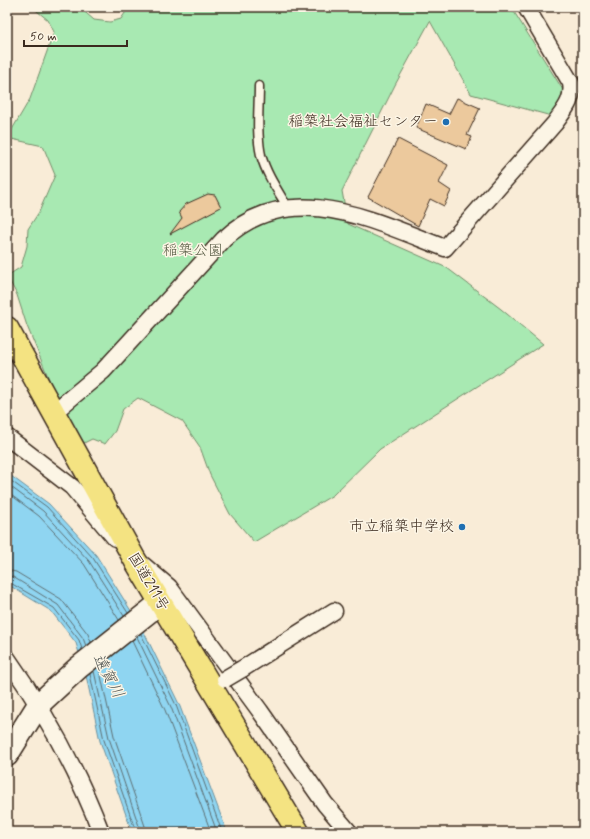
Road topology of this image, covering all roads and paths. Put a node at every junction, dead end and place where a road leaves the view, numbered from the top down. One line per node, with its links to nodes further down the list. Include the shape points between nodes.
1 (526, 7): 3 (street, via 571,83 573,92 568,106 445,248 359,216 315,208)
2 (259, 86): 3 (lane, via 258,134 261,155 266,170)
3 (288, 208): 5 (street, via 272,210 238,226 103,371)
4 (7, 328): 5 (highway, 国道211号)
5 (53, 413): 7 (highway, 国道211号)
6 (7, 437): 7 (street, via 72,487)
7 (135, 560): 8 (highway, 国道211号); 16 (street, via 169,587 325,804)
8 (156, 606): 11 (highway, 国道211号); 12 (street, via 78,668)
9 (334, 612): 11 (street, bridge)
10 (7, 658): 12 (street)
11 (218, 683): 15 (highway, 国道211号)
12 (39, 704): 13 (street); 14 (street, via 80,780)
13 (7, 755)
14 (101, 832)
15 (298, 832)
16 (349, 832)

